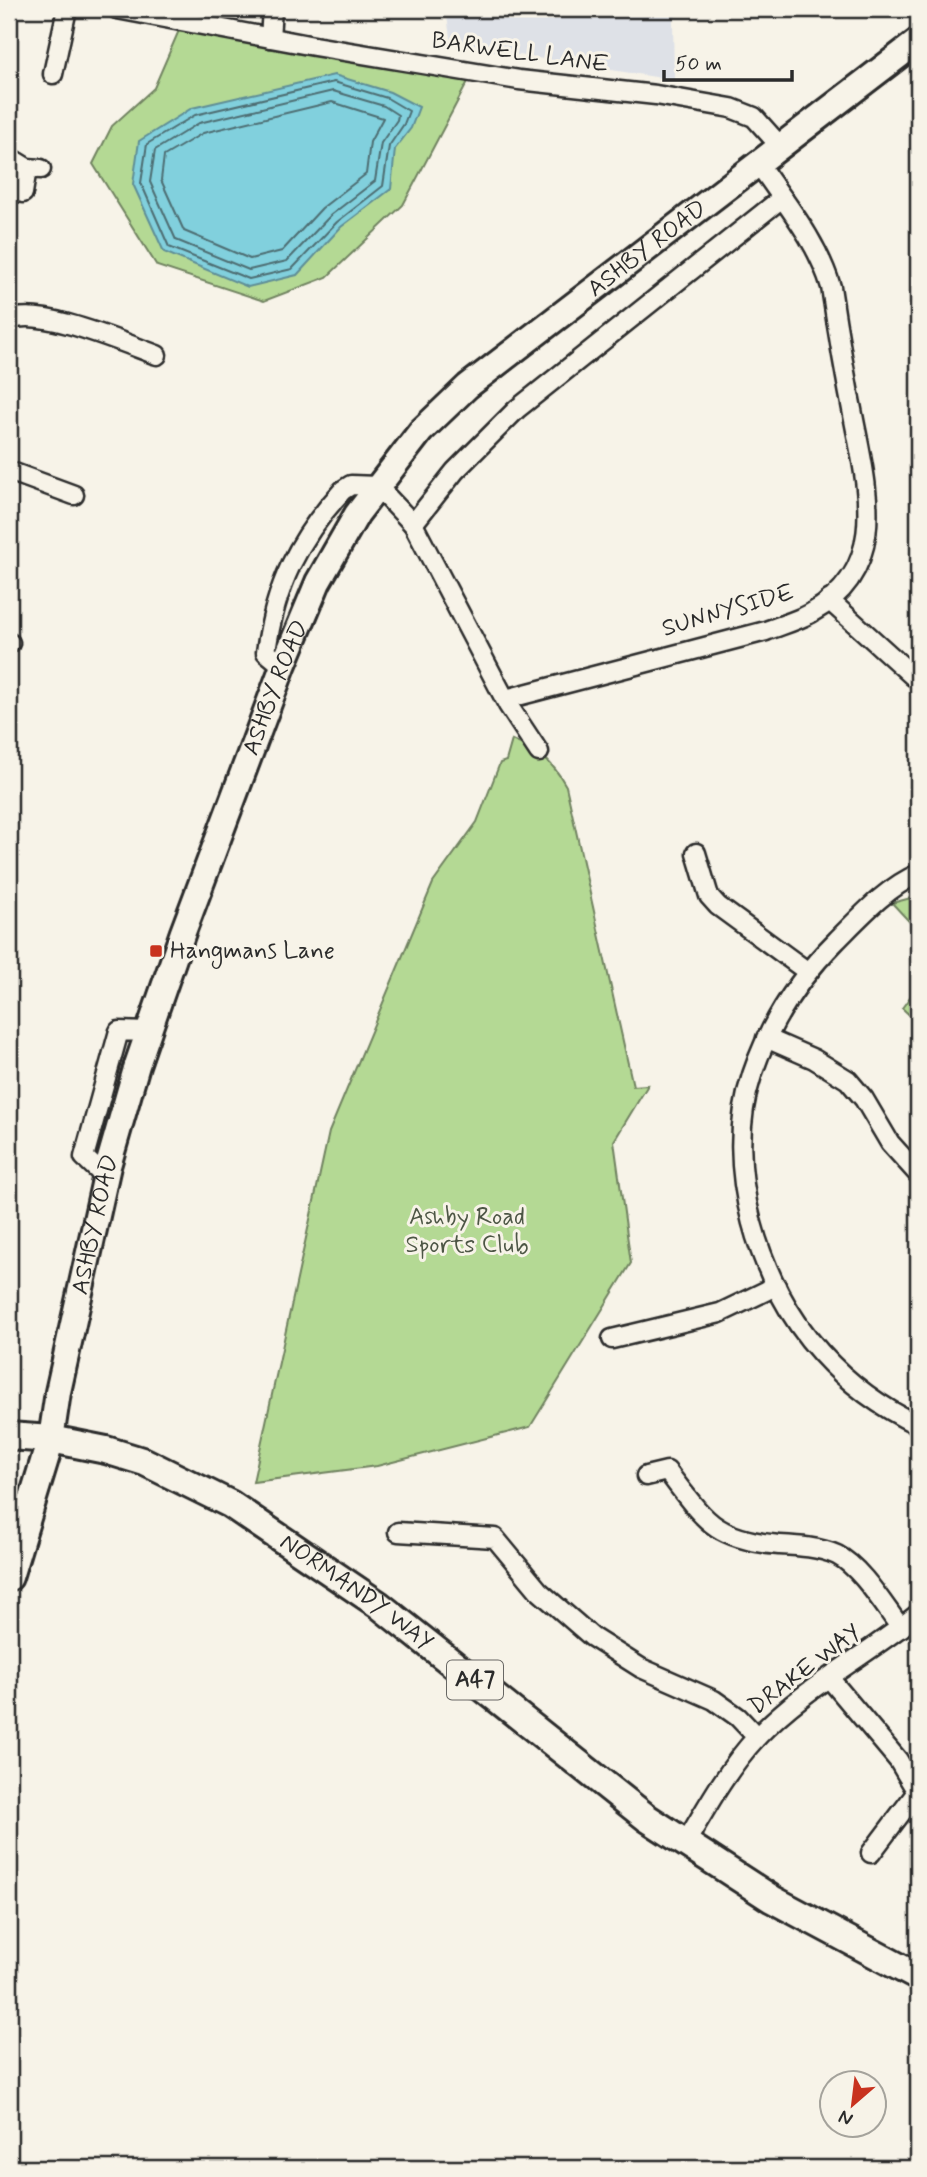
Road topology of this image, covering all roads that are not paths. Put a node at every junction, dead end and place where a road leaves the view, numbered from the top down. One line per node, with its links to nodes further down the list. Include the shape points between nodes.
1 (67, 9): 6 (street)
2 (117, 9): 4 (street, BARWELL LANE)
3 (272, 9): 4 (street)
4 (270, 38): 7 (street, BARWELL LANE, via 519,80 731,108 754,117)
5 (918, 41): 7 (main road, ASHBY ROAD)
6 (52, 74)
7 (779, 146): 9 (main road, ASHBY ROAD)
8 (9, 157): 10 (street, via 34,169)
9 (758, 163): 11 (street, SUNNYSIDE); 15 (main road, ASHBY ROAD, via 468,386 421,431)
10 (23, 193)
11 (782, 198): 17 (street, via 517,409 455,471); 18 (street, SUNNYSIDE, via 823,262 831,287 867,487 869,524 860,559)
12 (9, 321): 13 (street, via 33,316 69,324)
13 (157, 355)
14 (9, 471): 16 (street)
15 (377, 486): 17 (street); 19 (main road, ASHBY ROAD, via 318,582); 19 (street, via 351,485 343,490 302,541 277,596 266,652)
16 (74, 495)
17 (413, 524): 21 (street)
18 (829, 600): 20 (street); 21 (street, SUNNYSIDE, via 766,631)
19 (283, 666): 32 (main road, ASHBY ROAD, via 147,1032 106,1178)
20 (914, 677)
21 (506, 699): 22 (street)
22 (539, 752)
23 (696, 853): 25 (street, via 709,896 718,906)
24 (918, 874): 25 (street, via 873,906)
25 (808, 972): 26 (street)
26 (766, 1038): 27 (street, via 848,1080 890,1143); 28 (street, via 744,1108 741,1150 751,1222)
27 (918, 1174)
28 (776, 1286): 29 (street, via 720,1313); 30 (street, via 821,1353 881,1404)
29 (612, 1339)
30 (917, 1422)
31 (9, 1436): 32 (main road, NORMANDY WAY / A47)
32 (51, 1439): 35 (main road, ASHBY ROAD); 41 (main road, NORMANDY WAY / A47, via 145,1462 230,1504 379,1605)
33 (646, 1476): 37 (street, via 667,1471 704,1518 733,1537 837,1555 855,1569)
34 (398, 1532): 39 (street, via 495,1538 540,1591 592,1637 640,1668 726,1708)
35 (9, 1577)
36 (918, 1614): 37 (street, DRAKE WAY)
37 (901, 1628): 38 (street, DRAKE WAY)
38 (830, 1679): 39 (street, DRAKE WAY); 40 (street, via 898,1760)
39 (757, 1737): 41 (street, DRAKE WAY)
40 (918, 1792): 42 (street)
41 (685, 1844): 43 (main road, NORMANDY WAY / A47, via 772,1899)
42 (871, 1853)
43 (918, 1977)

